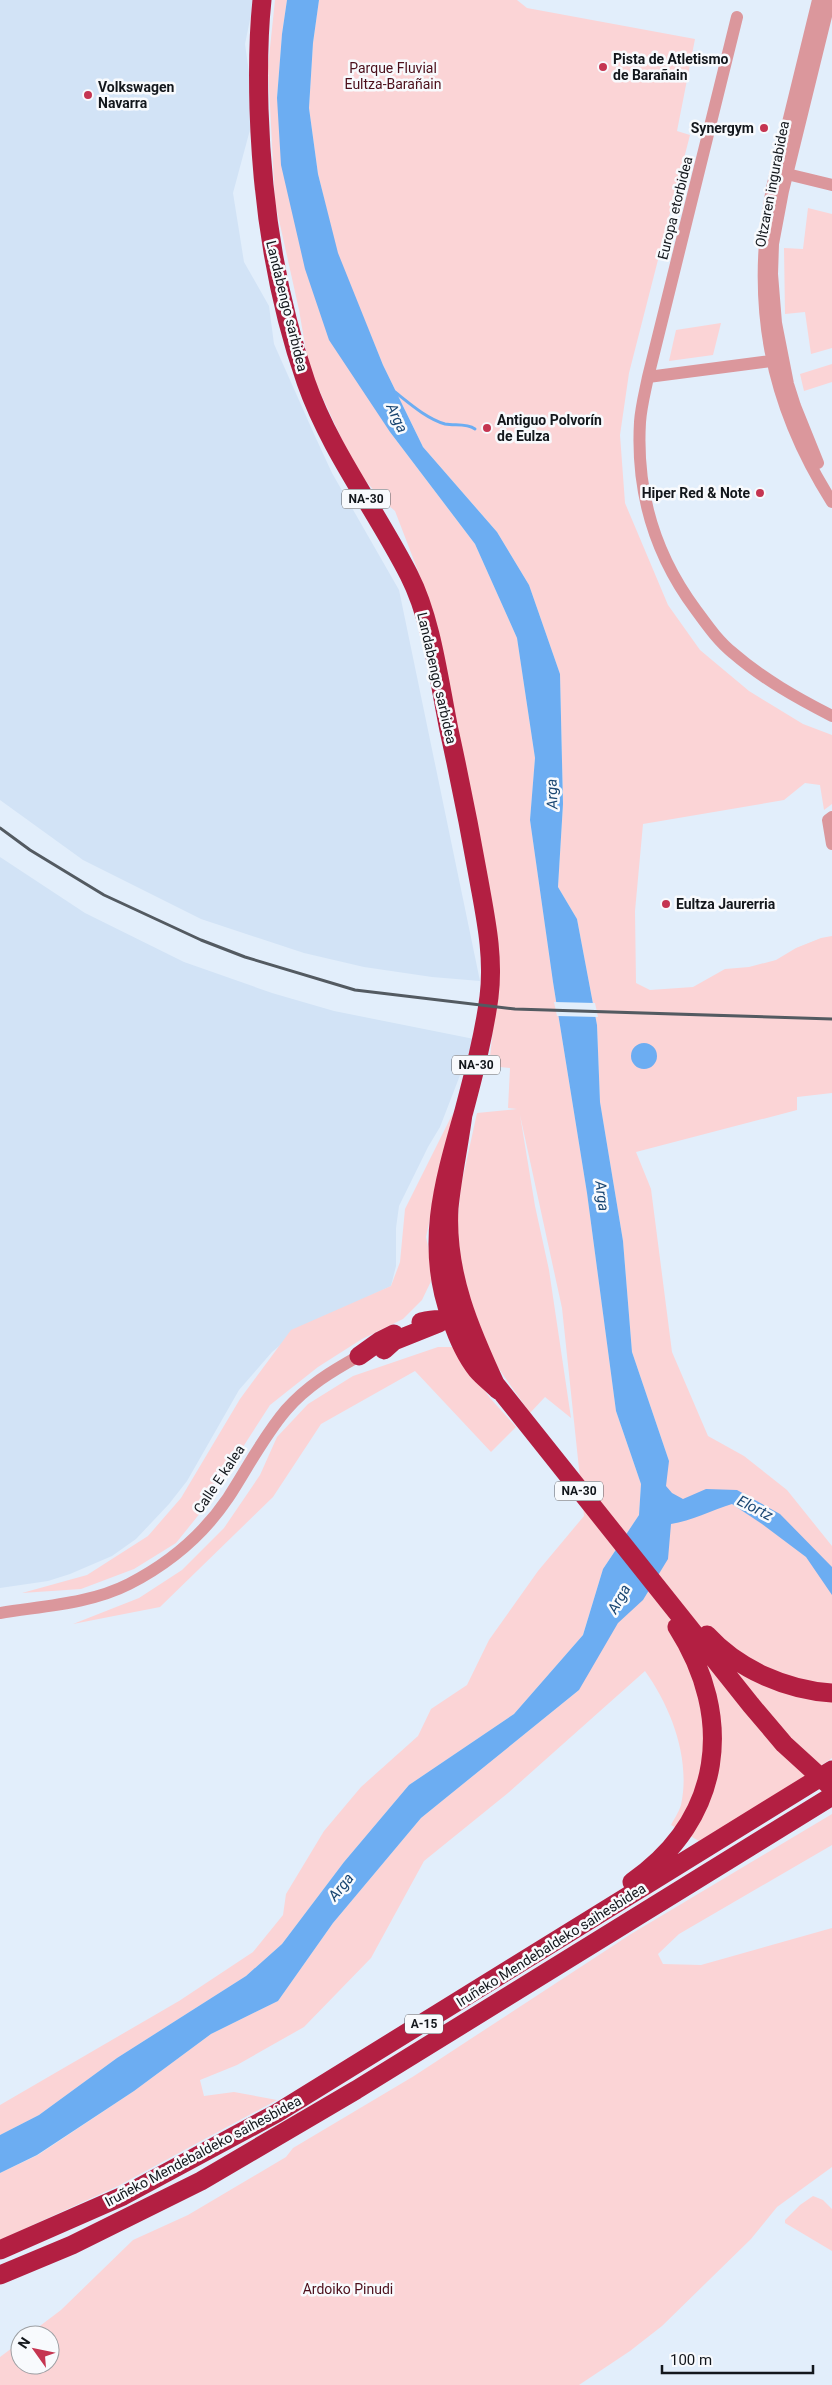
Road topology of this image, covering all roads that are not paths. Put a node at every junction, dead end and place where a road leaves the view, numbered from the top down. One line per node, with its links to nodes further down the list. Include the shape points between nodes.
1 (262, 0): 15 (highway, Landabengo sarbidea / NA-30, via 258,41 260,146 265,208 287,319 320,418 411,578 428,629 491,944 487,1016)
2 (818, 0): 7 (street, Oltzaren ingurabidea, via 767,214 764,298)
3 (830, 0): 5 (street, Oltzaren ingurabidea)
4 (737, 17): 9 (street, Europa etorbidea)
5 (787, 174): 6 (street); 7 (street, Oltzaren ingurabidea, via 777,218 772,274)
6 (832, 185)
7 (775, 345): 8 (street, Oltzaren ingurabidea); 8 (street, Oltzaren ingurabidea)
8 (777, 367): 9 (street); 10 (street, Oltzaren ingurabidea, via 812,451); 11 (street, Oltzaren ingurabidea, via 781,397 805,455)
9 (648, 377): 12 (street, Europa etorbidea, via 640,420 640,463 645,498 660,550 679,587 732,653 791,695)
10 (832, 486)
11 (832, 502)
12 (832, 716)
13 (832, 817): 14 (street, via 828,820 828,827)
14 (832, 844)
15 (463, 1114): 16 (highway, via 450,1202); 17 (highway, via 450,1156 439,1214 437,1238)
16 (450, 1240): 18 (highway, via 446,1252 452,1306); 23 (highway, via 459,1299)
17 (442, 1283): 18 (highway); 19 (highway, via 436,1304)
18 (448, 1317): 19 (highway); 20 (highway); 21 (highway, via 394,1341); 23 (highway, via 466,1332)
19 (421, 1322): 22 (highway, via 380,1341)
20 (462, 1346): 21 (highway, via 436,1335); 23 (highway, via 477,1370)
21 (384, 1350): 22 (highway)
22 (359, 1356): 24 (street, Calle E kalea, via 327,1373 286,1410 227,1499 202,1531 174,1556 128,1584 92,1598)
23 (498, 1390): 25 (highway, NA-30, via 661,1592 683,1610)
24 (0, 1613)
25 (691, 1632): 26 (highway, via 754,1670 800,1688); 27 (highway, via 784,1744); 30 (highway, via 710,1703 713,1738 711,1764 693,1816 668,1852 645,1873)
26 (832, 1693)
27 (824, 1773): 28 (highway); 30 (highway, Iruñeko Mendebaldeko saihesbidea / A-15)
28 (832, 1787)
29 (832, 1796): 32 (highway, Iruñeko Mendebaldeko saihesbidea / A-15, via 356,2090 201,2181 72,2245)
30 (484, 1987): 31 (highway, Iruñeko Mendebaldeko saihesbidea / A-15, via 269,2118 123,2196)
31 (0, 2250)
32 (0, 2275)

